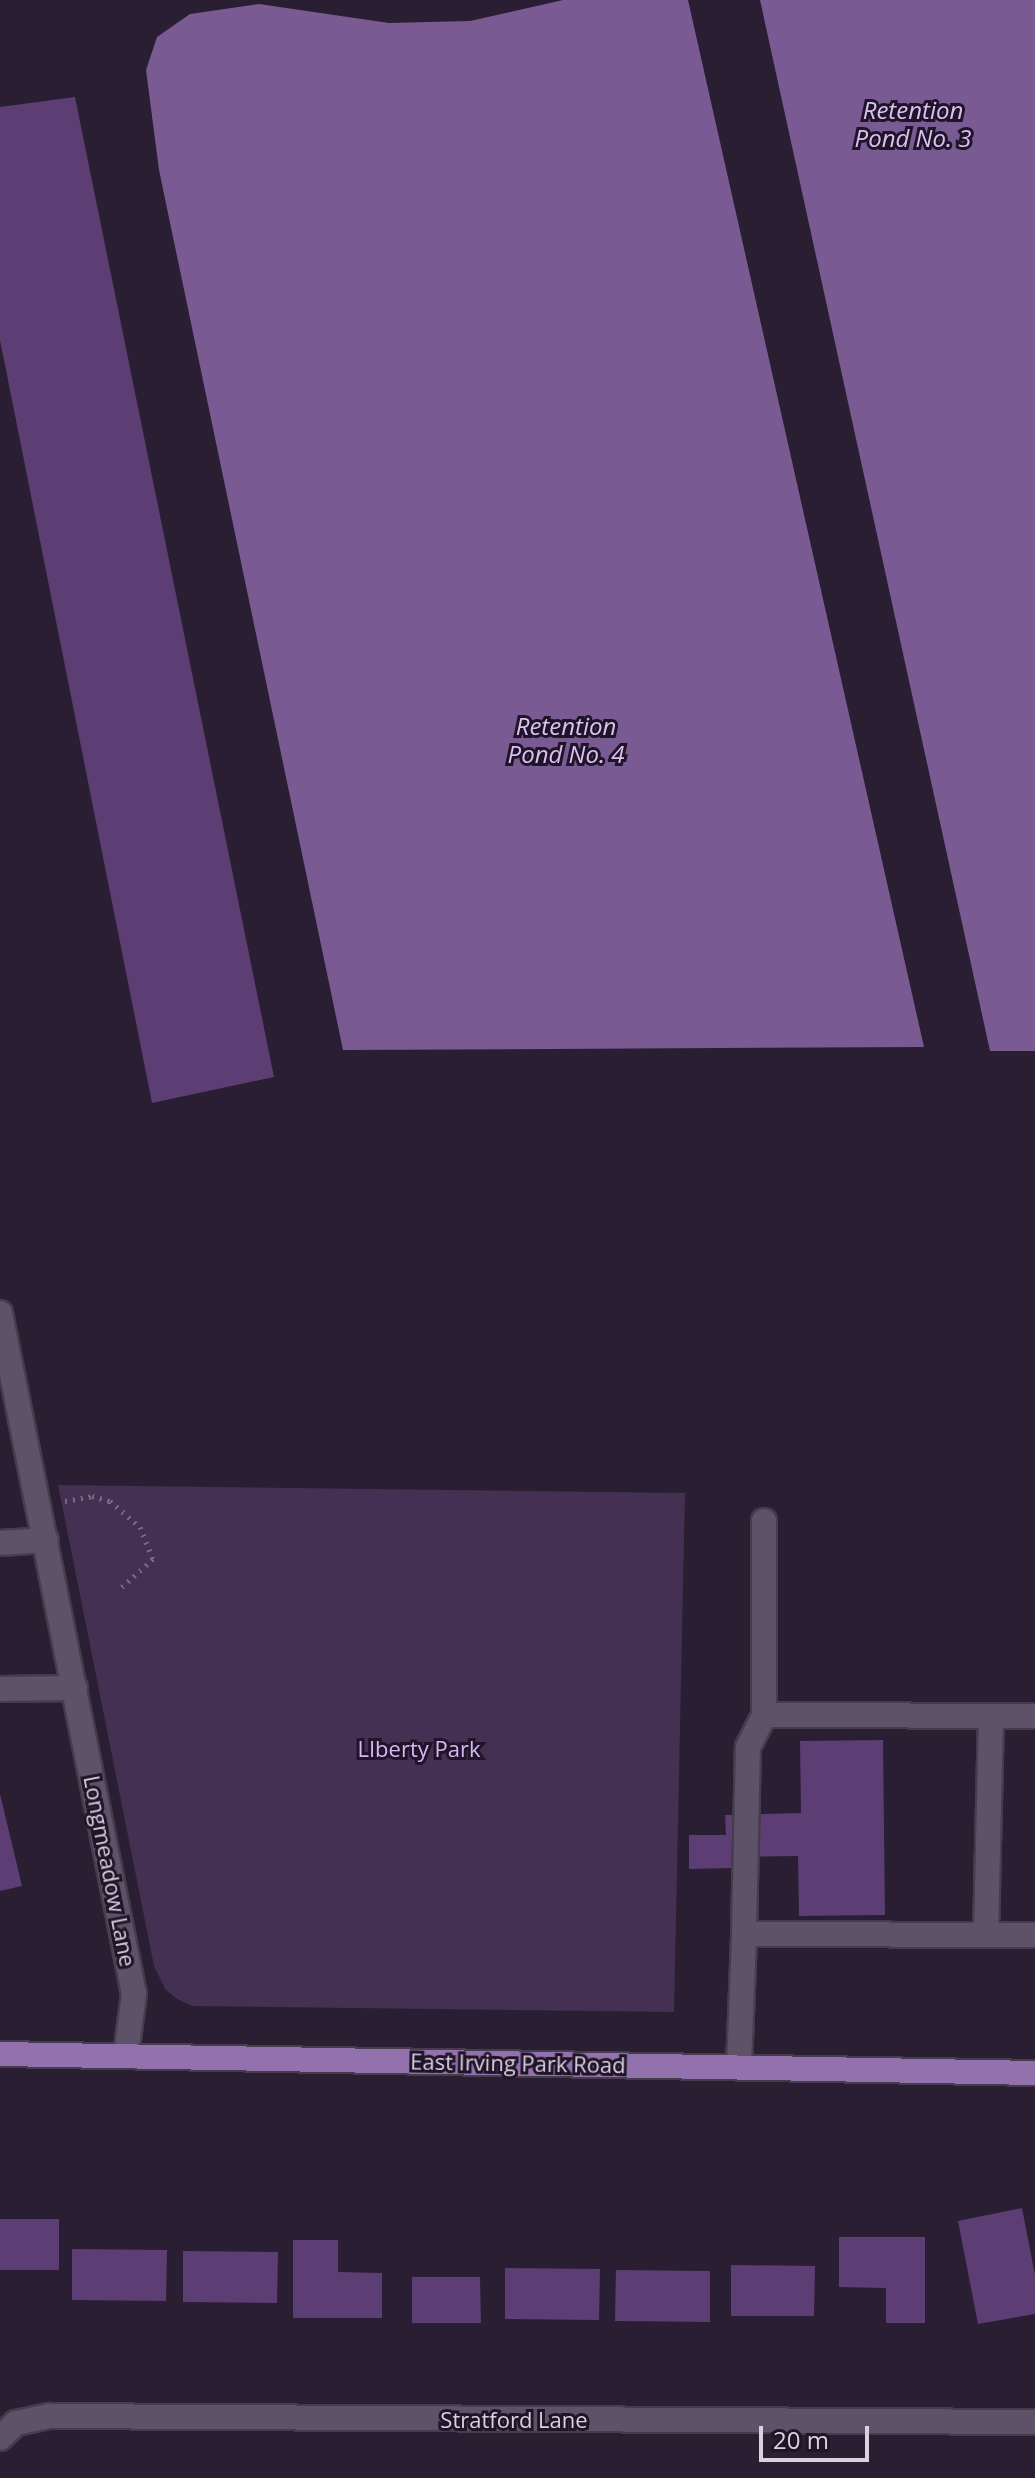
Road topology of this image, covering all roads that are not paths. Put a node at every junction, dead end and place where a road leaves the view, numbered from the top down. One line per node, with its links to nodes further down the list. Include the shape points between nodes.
1 (0, 1313): 3 (street, Longmeadow Lane)
2 (764, 1521): 7 (street)
3 (46, 1540): 4 (street); 5 (street, Longmeadow Lane)
4 (0, 1543)
5 (75, 1688): 6 (street); 14 (street, Longmeadow Lane, via 134,1994)
6 (0, 1689)
7 (764, 1715): 8 (street); 10 (street, via 748,1747)
8 (991, 1716): 9 (street); 11 (street)
9 (1035, 1716)
10 (744, 1934): 11 (street); 15 (street)
11 (986, 1935): 12 (street)
12 (1035, 1935)
13 (0, 2054): 14 (main road, East Irving Park Road)
14 (126, 2055): 15 (main road, East Irving Park Road)
15 (739, 2067): 16 (main road, East Irving Park Road)
16 (1035, 2073)
17 (1035, 2422): 18 (street, Stratford Lane, via 50,2416 16,2423)
18 (0, 2438)

